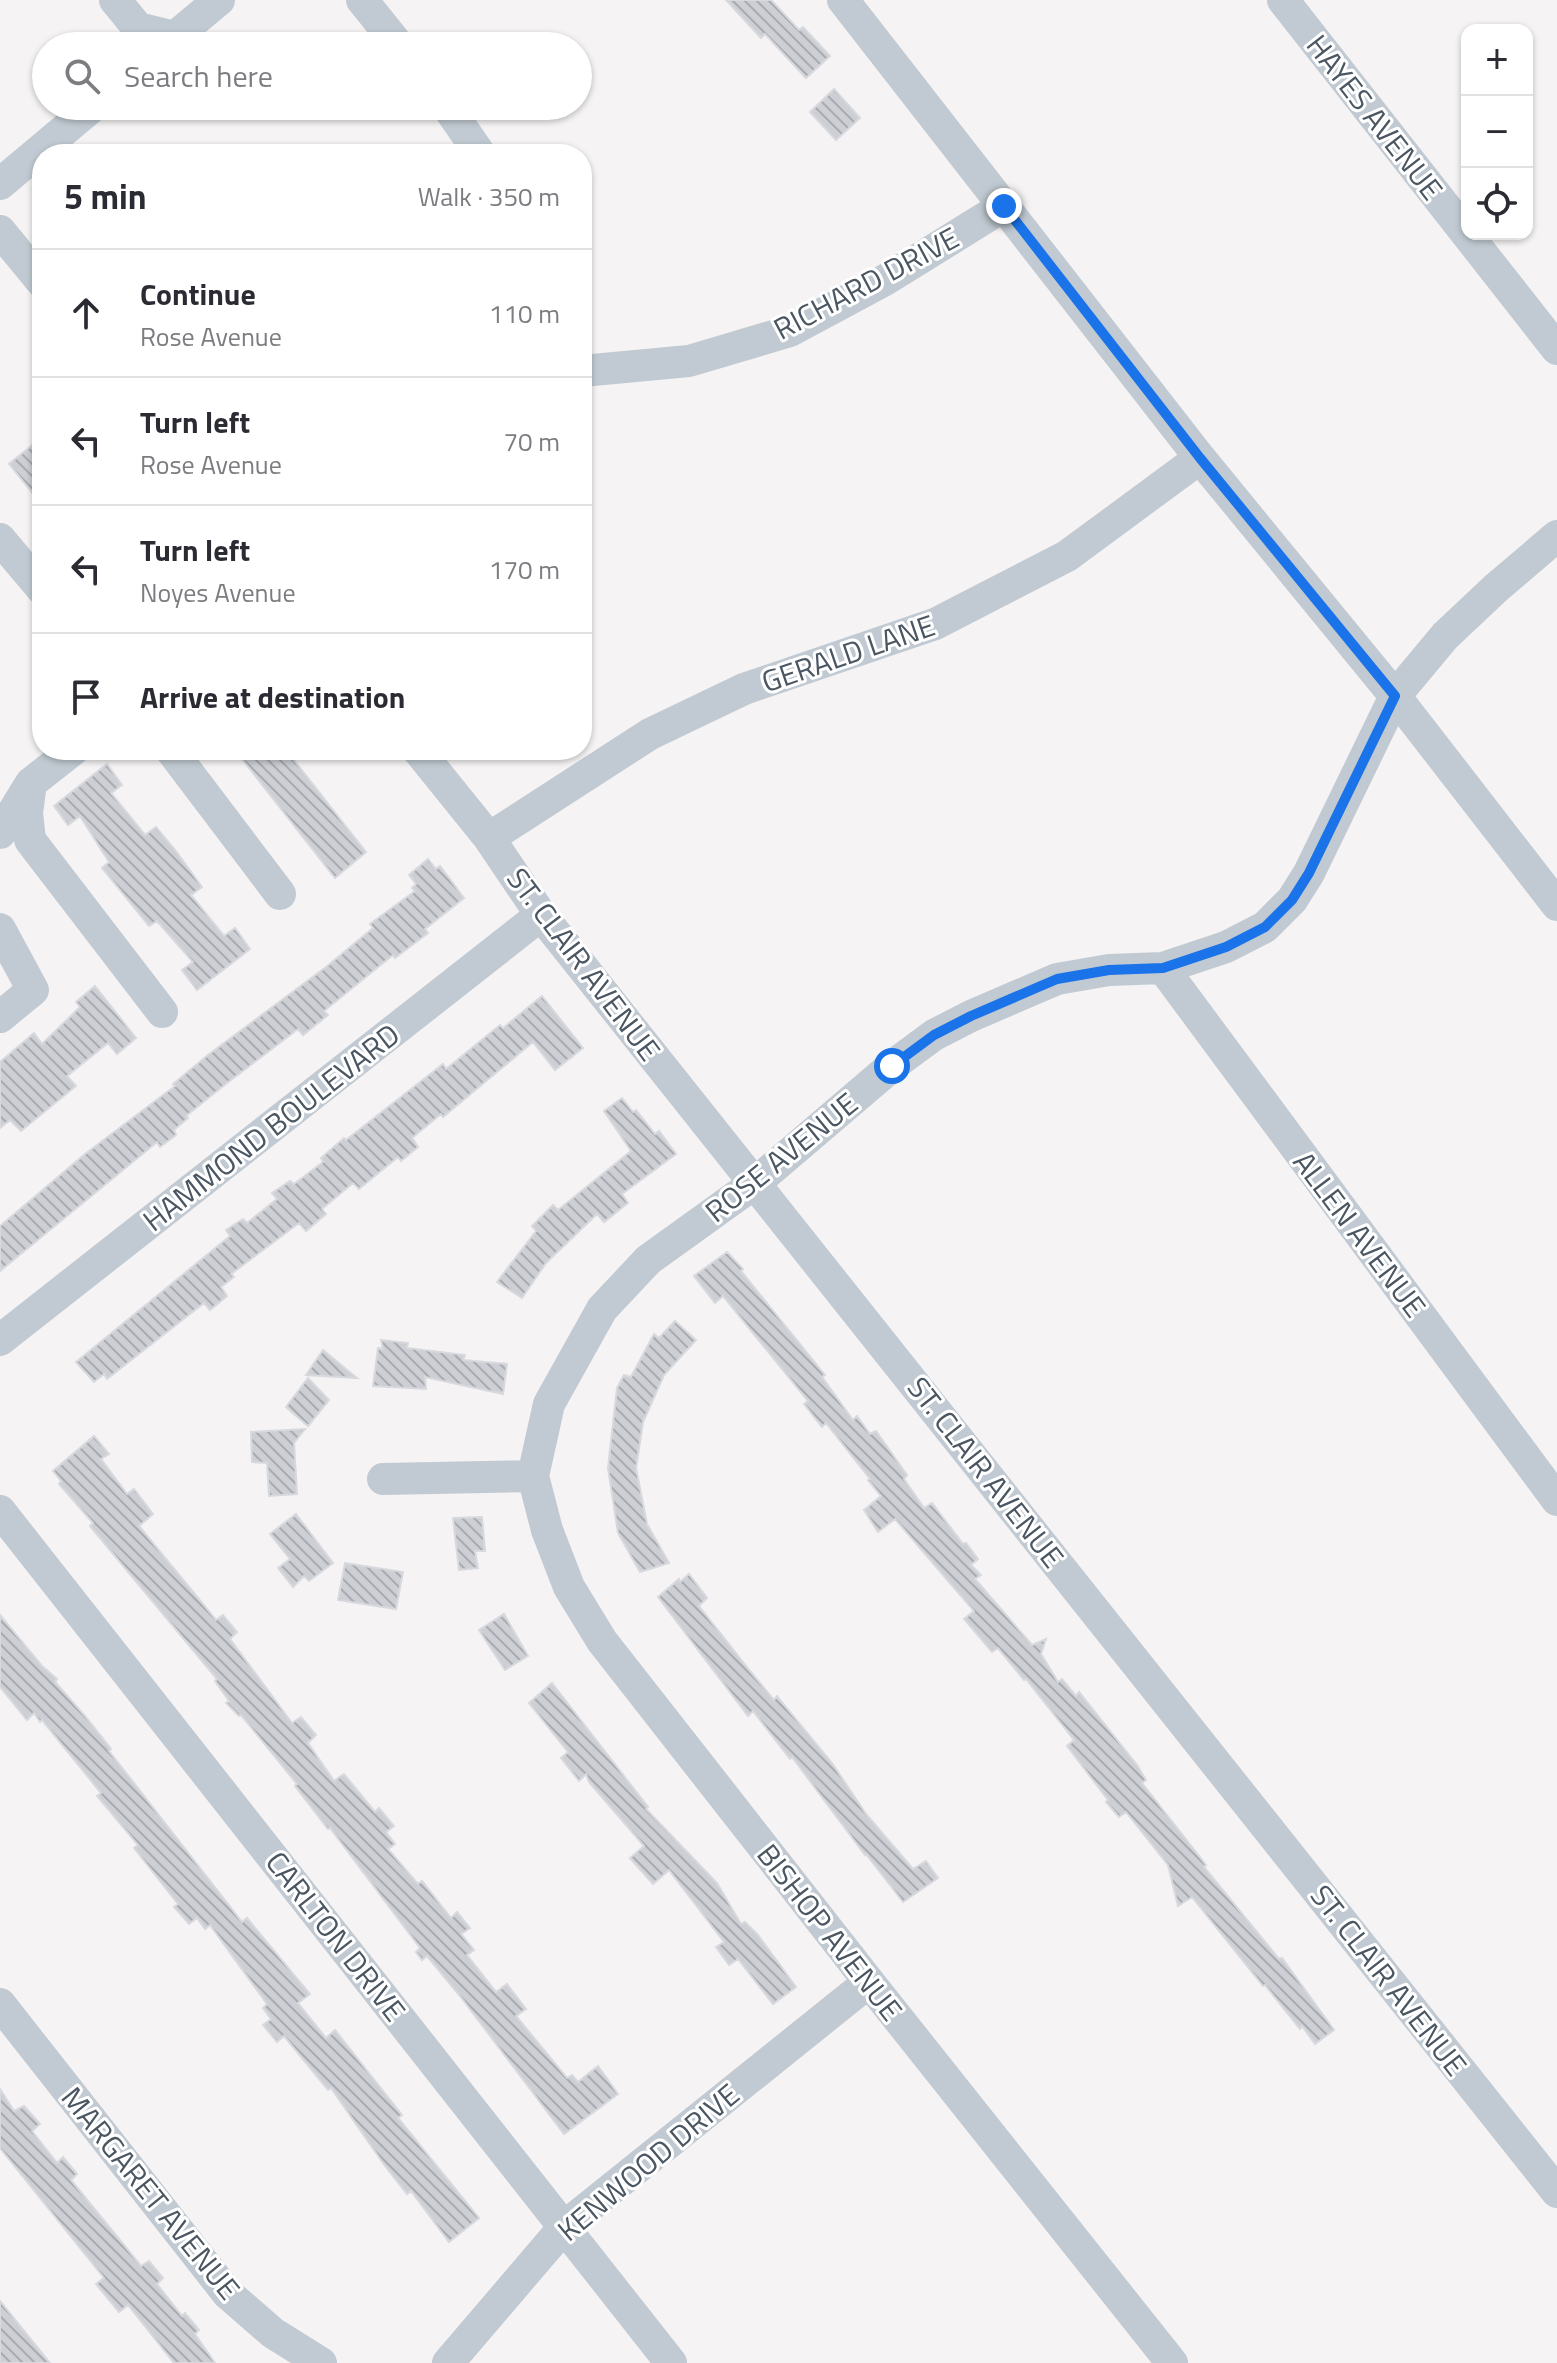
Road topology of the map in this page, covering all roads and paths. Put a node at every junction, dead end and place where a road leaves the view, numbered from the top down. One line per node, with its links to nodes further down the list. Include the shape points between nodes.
1 (115, 0): 6 (street, via 138,28)
2 (219, 0): 7 (street)
3 (362, 0): 8 (street)
4 (843, 0): 15 (street)
5 (1283, 0): 18 (street, HAYES AVENUE)
6 (148, 32)
7 (181, 32)
8 (388, 32)
9 (76, 120): 11 (street)
10 (457, 120): 12 (street)
11 (48, 144)
12 (473, 144)
13 (32, 157): 14 (street)
14 (0, 184)
15 (1004, 206): 19 (street, RICHARD DRIVE, via 790,331 689,361); 20 (street)
16 (0, 231): 17 (street)
17 (32, 270)
18 (1557, 349)
19 (592, 370)
20 (1200, 458): 24 (street); 30 (street, GERALD LANE, via 1067,556 935,624 731,695 650,734)
21 (1557, 536): 24 (street, ROSE AVENUE, via 1445,636)
22 (0, 539): 23 (street)
23 (32, 577)
24 (1395, 696): 32 (street); 35 (street, ROSE AVENUE, via 1292,900 1265,927 1226,947)
25 (60, 760): 28 (street)
26 (179, 760): 31 (street)
27 (426, 760): 30 (street, ST. CLAIR AVENUE)
28 (31, 783): 29 (street); 36 (street, via 30,840)
29 (0, 833)
30 (489, 838): 33 (street, ST. CLAIR AVENUE)
31 (280, 894)
32 (1557, 905)
33 (541, 915): 38 (street, ST. CLAIR AVENUE); 39 (street, HAMMOND BOULEVARD)
34 (0, 929): 37 (street, via 33,990)
35 (1163, 968): 38 (street, ROSE AVENUE, via 1057,979 934,1035); 42 (street, ALLEN AVENUE)
36 (162, 1012)
37 (0, 1017)
38 (755, 1183): 40 (street, ROSE AVENUE, via 648,1260 602,1309 549,1404); 46 (street, ST. CLAIR AVENUE)
39 (0, 1340)
40 (533, 1476): 41 (street); 44 (street, BISHOP AVENUE, via 569,1587 602,1641)
41 (383, 1479)
42 (1557, 1500)
43 (0, 1511): 47 (street, CARLTON DRIVE)
44 (869, 1982): 47 (street, KENWOOD DRIVE); 51 (street, BISHOP AVENUE)
45 (0, 2004): 48 (street, MARGARET AVENUE, via 228,2294 273,2333)
46 (1557, 2192)
47 (565, 2226): 49 (street, KENWOOD DRIVE); 50 (street, CARLTON DRIVE)
48 (321, 2363)
49 (448, 2363)
50 (671, 2363)
51 (1172, 2363)

